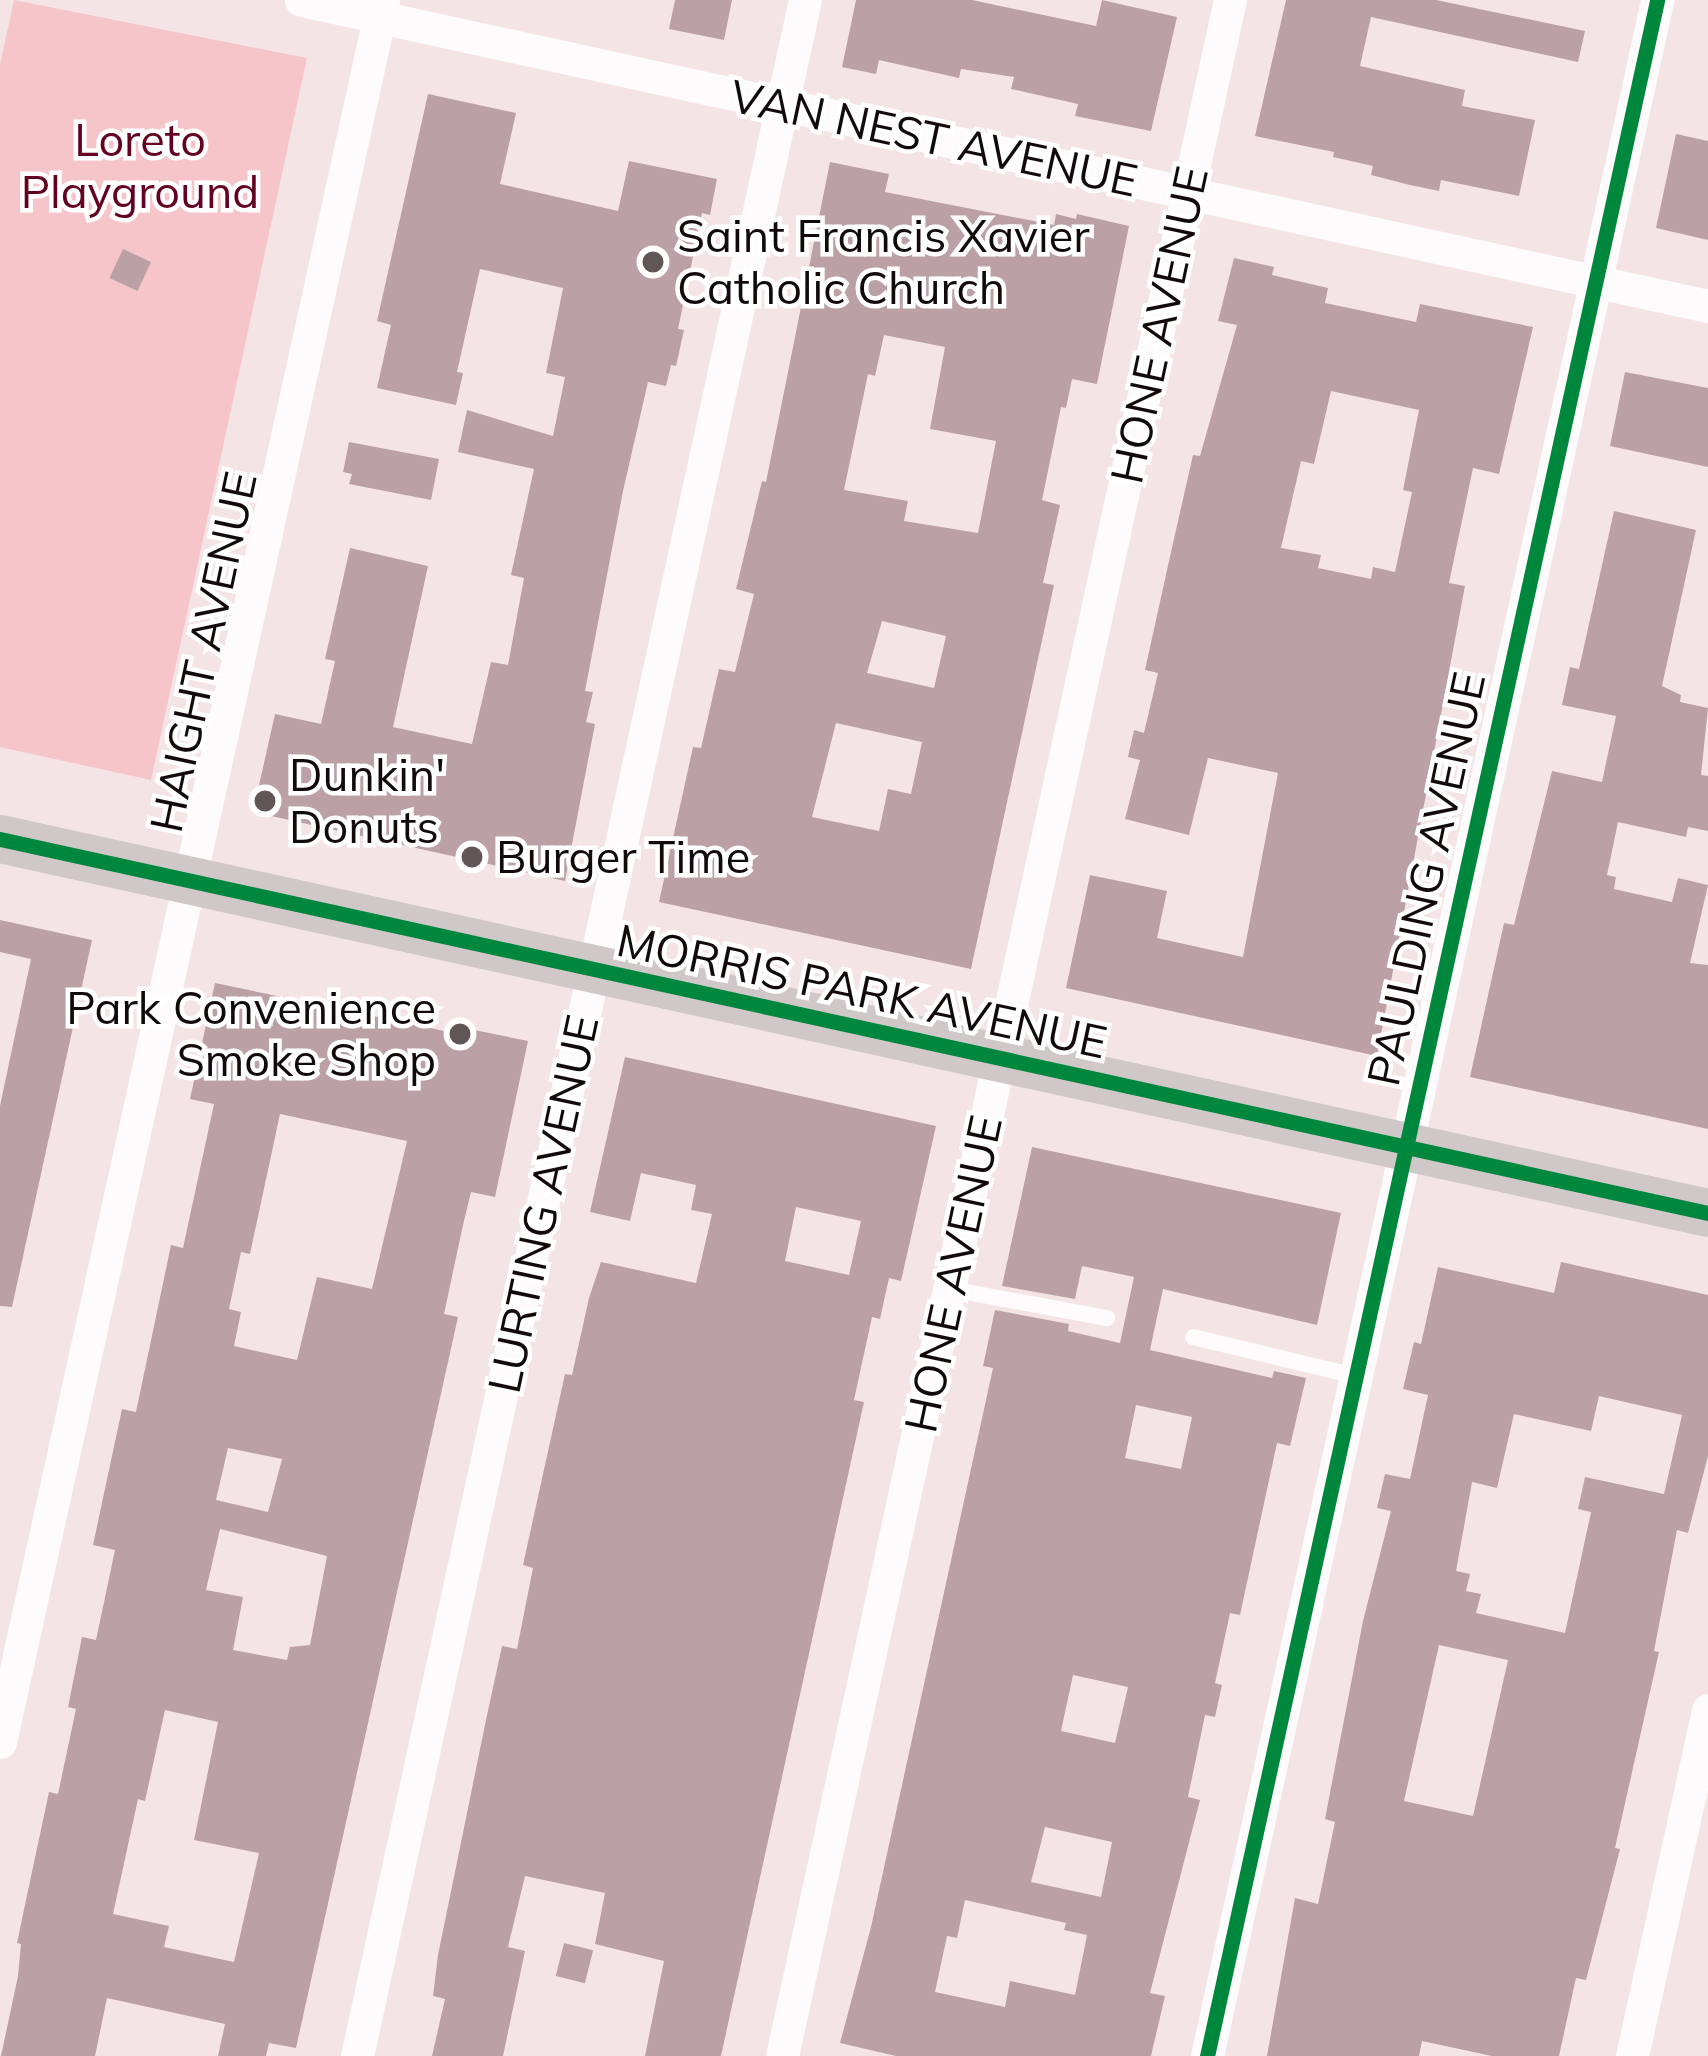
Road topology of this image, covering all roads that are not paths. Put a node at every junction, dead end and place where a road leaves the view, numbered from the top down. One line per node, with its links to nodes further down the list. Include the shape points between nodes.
1 (301, 0): 5 (street, VAN NEST AVENUE)
2 (806, 0): 6 (street, LURTING AVENUE)
3 (1231, 0): 7 (street, HONE AVENUE)
4 (1657, 0): 8 (street, PAULDING AVENUE)
5 (381, 9): 6 (street, VAN NEST AVENUE); 11 (street, HAIGHT AVENUE)
6 (782, 105): 7 (street, VAN NEST AVENUE); 12 (street, LURTING AVENUE)
7 (1188, 192): 8 (street, VAN NEST AVENUE); 13 (street, HONE AVENUE)
8 (1595, 281): 9 (street, VAN NEST AVENUE); 14 (street, PAULDING AVENUE)
9 (1708, 306)
10 (0, 839): 11 (main road, MORRIS PARK AVENUE)
11 (190, 881): 12 (main road, MORRIS PARK AVENUE); 21 (street, HAIGHT AVENUE)
12 (594, 969): 13 (main road, MORRIS PARK AVENUE); 22 (street, LURTING AVENUE)
13 (999, 1058): 14 (main road, MORRIS PARK AVENUE); 16 (street, HONE AVENUE)
14 (1404, 1146): 15 (main road, MORRIS PARK AVENUE); 19 (street, PAULDING AVENUE)
15 (1708, 1213)
16 (950, 1289): 17 (lane); 23 (street, HONE AVENUE)
17 (1107, 1318)
18 (1192, 1337): 19 (lane)
19 (1355, 1376): 24 (street, PAULDING AVENUE)
20 (1708, 1711): 25 (street)
21 (0, 1742)
22 (357, 2056)
23 (782, 2056)
24 (1207, 2056)
25 (1632, 2056)

